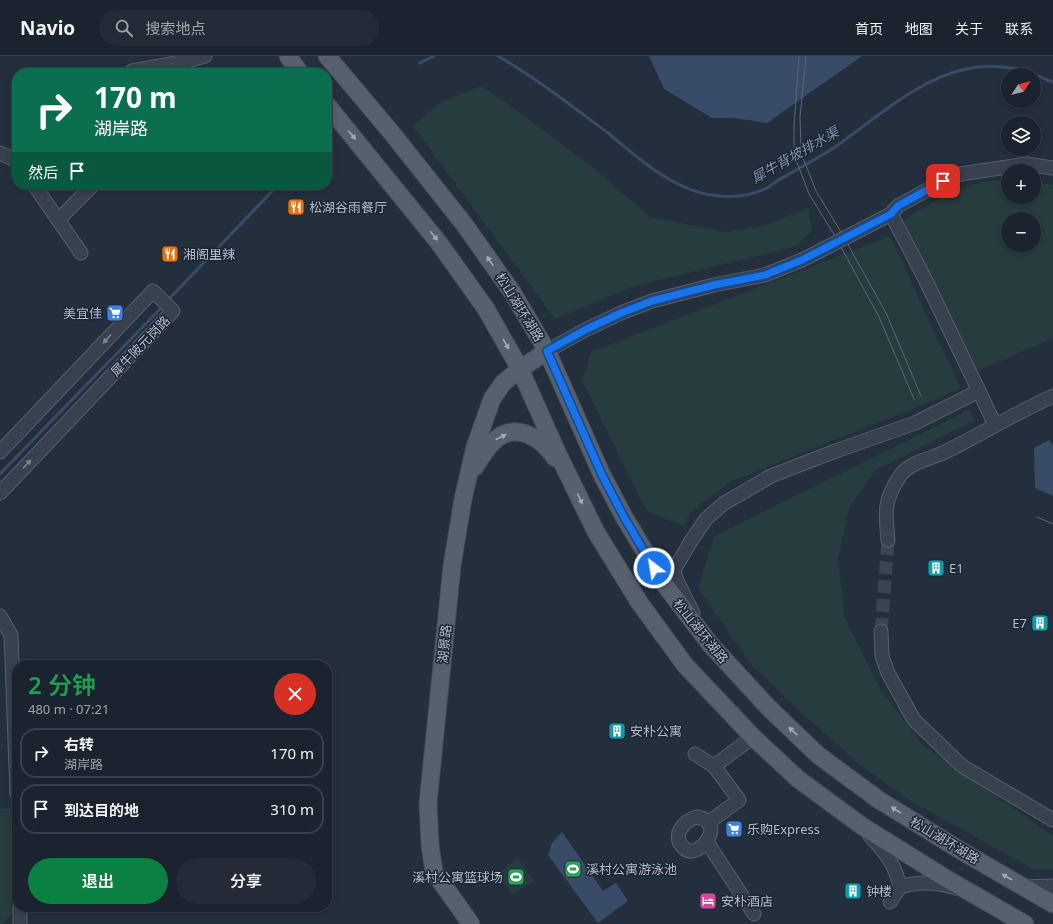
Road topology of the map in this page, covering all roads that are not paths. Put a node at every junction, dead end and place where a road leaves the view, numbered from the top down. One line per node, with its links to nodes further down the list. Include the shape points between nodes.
1 (205, 56): 4 (street)
2 (288, 56): 5 (main road)
3 (327, 56): 15 (main road, 松山湖环湖路, one-way to 3, via 512,292 464,224)
4 (148, 68)
5 (296, 68)
6 (332, 111): 16 (main road, one-way to 16, via 439,243 486,309)
7 (0, 153): 8 (street)
8 (12, 158)
9 (1053, 168): 12 (street, via 1028,164 954,175 898,206)
10 (37, 190): 13 (street)
11 (87, 190): 13 (street)
12 (891, 214): 15 (street, bridge, via 802,260 765,275 652,301 587,329); 17 (street)
13 (58, 220): 14 (street)
14 (82, 253)
15 (547, 351): 16 (main road, 湖景路); 26 (main road, 松山湖环湖路, via 602,475)
16 (520, 369): 21 (main road, 湖景路, via 503,383 492,400 475,447); 22 (main road)
17 (979, 391): 19 (street); 25 (street, via 915,422 771,476 723,504 706,520)
18 (1053, 396): 19 (street)
19 (994, 425): 24 (street, via 944,452 912,465 900,475 887,501 885,515)
20 (0, 452): 23 (street, 犀牛陂元岗路, one-way to 20, via 173,311 153,291)
21 (468, 477): 22 (main road, one-way to 22, via 488,447 497,438 512,432 527,433 541,442); 47 (main road, 湖景路, via 452,566 428,803 434,872)
22 (569, 477): 31 (main road, one-way to 31, via 596,532 638,602 685,665)
23 (0, 493)
24 (888, 540)
25 (676, 566): 26 (street, via 670,574 663,574); 29 (street, via 677,582)
26 (654, 568): 29 (main road, 松山湖环湖路)
27 (0, 616): 30 (street, via 11,635)
28 (881, 631): 34 (street, via 882,656 888,673 914,720 962,766)
29 (710, 644): 40 (main road, 松山湖环湖路, one-way to 29, via 879,800 818,755 768,707)
30 (12, 662)
31 (753, 737): 33 (street); 36 (main road, via 798,779)
32 (695, 754): 33 (street)
33 (714, 766): 35 (street, via 738,800)
34 (1053, 820)
35 (708, 823): 37 (street, via 711,828); 37 (street, via 703,818 692,818 682,826 678,836 683,848 688,851 694,851)
36 (862, 826): 39 (street, via 891,862); 41 (main road)
37 (707, 842): 45 (street)
38 (1053, 886): 40 (street)
39 (900, 887): 41 (street, via 927,882); 42 (street)
40 (1024, 887): 43 (main road, 松山湖环湖路)
41 (973, 894): 48 (main road)
42 (890, 902)
43 (1053, 904)
44 (20, 912): 46 (street)
45 (754, 914)
46 (20, 924)
47 (471, 924)
48 (1025, 924)

